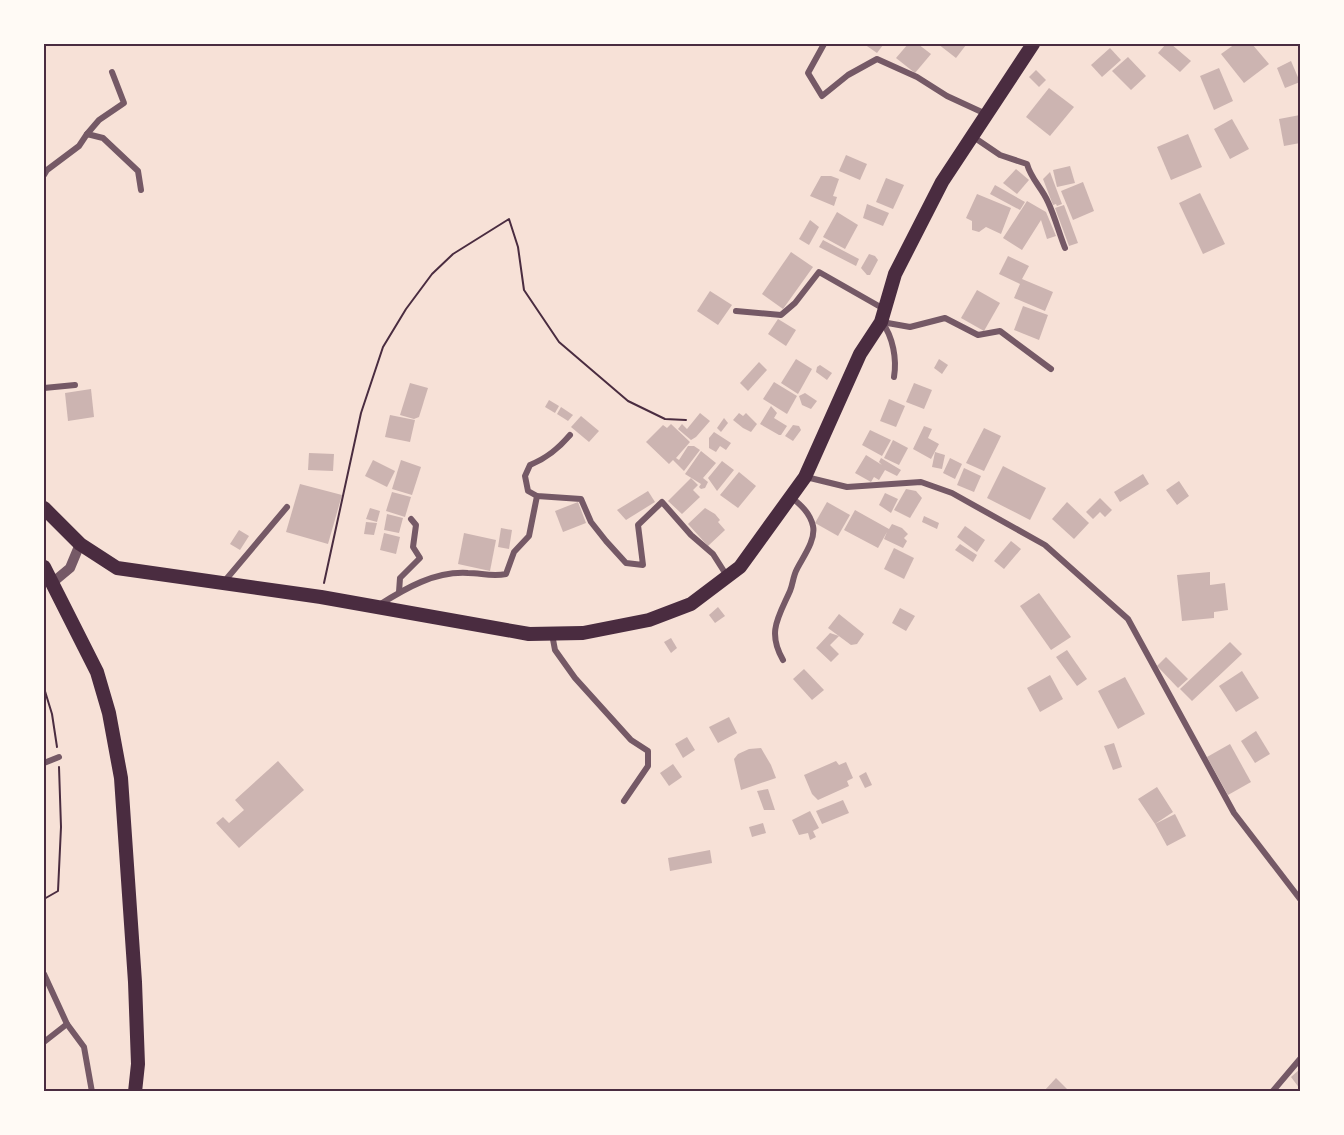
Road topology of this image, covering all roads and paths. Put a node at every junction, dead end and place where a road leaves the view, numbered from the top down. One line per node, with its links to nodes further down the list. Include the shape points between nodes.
1 (824, 44): 4 (street, via 808,73 822,96 877,59)
2 (1033, 44): 4 (main road)
3 (112, 72): 5 (street, via 123,103)
4 (987, 114): 6 (main road)
5 (87, 134): 7 (street, via 80,146); 8 (street, via 103,138 138,171)
6 (972, 136): 9 (street, via 1000,155 1027,164 1048,202); 11 (main road, via 942,182 895,274)
7 (44, 176)
8 (141, 190)
9 (1065, 248)
10 (736, 312): 11 (street, via 781,315 819,272)
11 (883, 316): 12 (street, via 910,327 945,318 978,335 1000,331); 13 (street, via 891,341); 18 (main road, via 860,354)
12 (1051, 369)
13 (894, 377)
14 (75, 385): 15 (street)
15 (44, 388)
16 (686, 420): 30 (path, via 665,419 628,401 559,342 524,290 518,247 509,219 453,254 432,274 382,347 361,413)
17 (570, 435): 19 (street, via 545,459 530,465 525,476 528,491)
18 (805, 477): 20 (main road); 39 (street, via 847,487 921,482 952,493 1045,545 1128,619 1234,813)
19 (537, 496): 26 (street, via 581,499 591,522 626,563 643,565 638,525 662,502 713,554); 29 (street, via 529,536 514,552 506,574 494,577 467,572 437,576)
20 (791, 497): 26 (main road, via 740,567); 33 (street, via 804,508 814,529 777,617 776,649)
21 (287, 507): 28 (street)
22 (44, 508): 24 (main road)
23 (411, 519): 29 (street, via 416,525 413,547 420,558 400,578)
24 (80, 544): 27 (street, via 70,568); 28 (main road, via 117,568)
25 (44, 567): 27 (main road)
26 (727, 576): 32 (main road, via 690,604 649,620 583,633)
27 (52, 583): 45 (main road, via 97,672 121,778 135,981)
28 (222, 583): 30 (main road)
29 (399, 592): 31 (street)
30 (321, 597): 31 (main road)
31 (376, 607): 32 (main road, via 529,634)
32 (551, 632): 37 (street, via 555,650 575,678 631,740 648,751 648,766)
33 (783, 660)
34 (44, 688): 35 (path)
35 (59, 757): 36 (street); 38 (path, via 58,891)
36 (44, 763)
37 (624, 801)
38 (44, 899)
39 (1300, 899)
40 (44, 974): 41 (street)
41 (67, 1024): 42 (street); 44 (street, via 84,1047)
42 (44, 1042)
43 (1300, 1059): 46 (street)
44 (92, 1092)
45 (135, 1092)
46 (1272, 1092)

